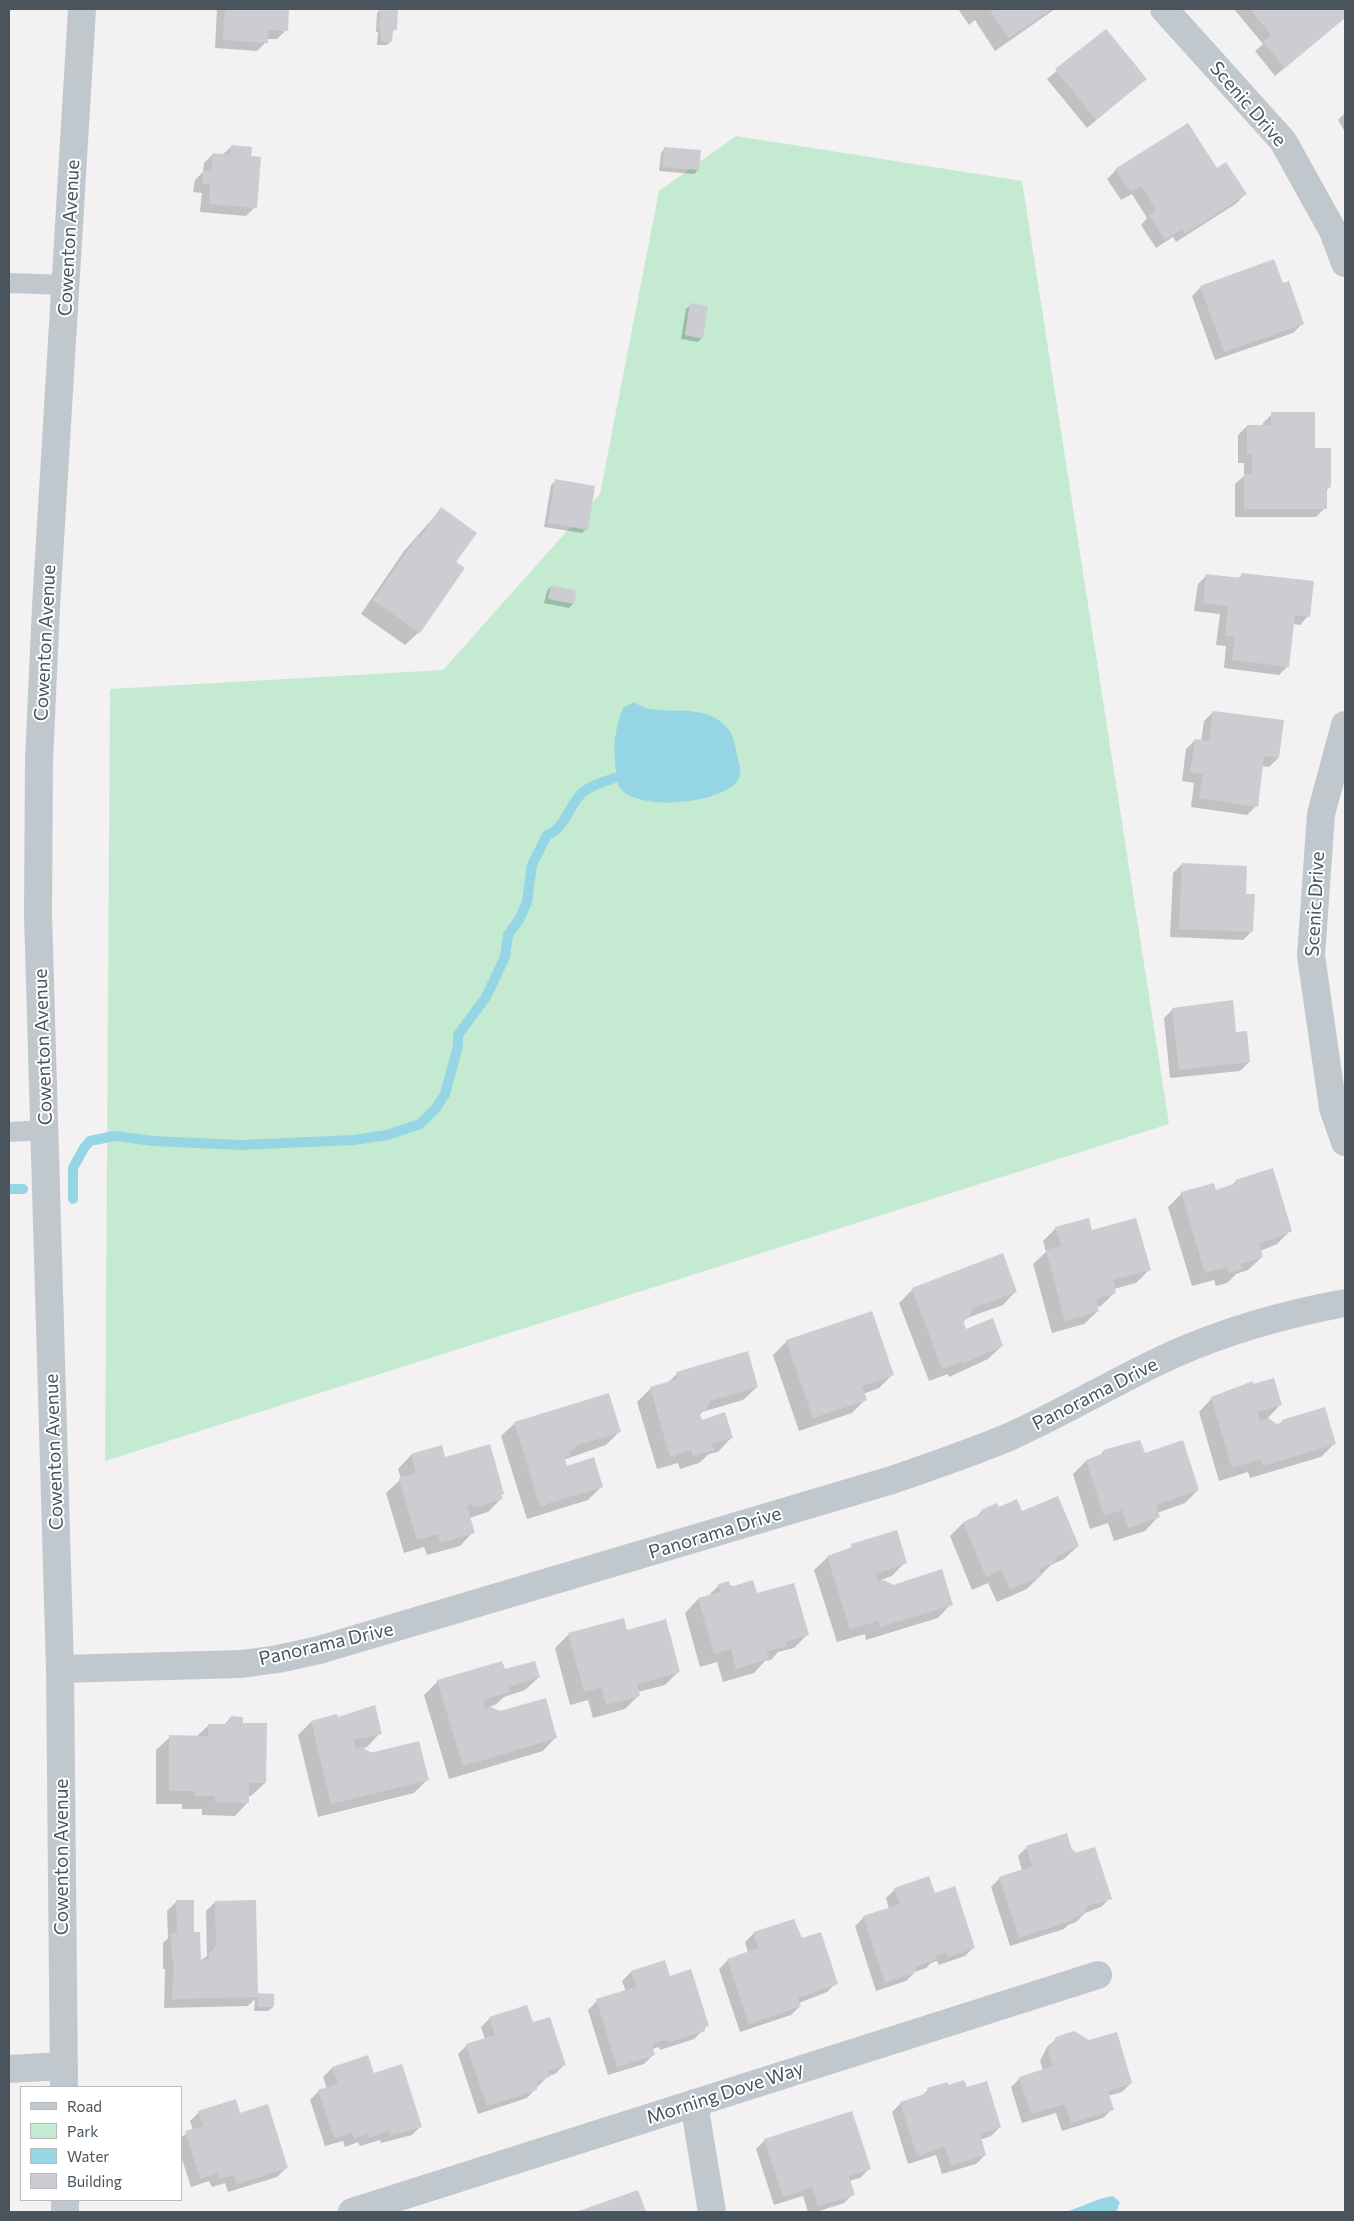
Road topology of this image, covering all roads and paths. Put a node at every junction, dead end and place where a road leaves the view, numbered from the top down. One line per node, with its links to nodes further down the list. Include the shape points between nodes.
1 (82, 9): 5 (street, Cowenton Avenue)
2 (1164, 9): 3 (street, Scenic Drive, via 1283,141 1334,231)
3 (1345, 263)
4 (9, 283): 5 (lane)
5 (66, 285): 7 (street, Cowenton Avenue, via 39,760 38,914)
6 (1345, 725): 9 (street, Scenic Drive, via 1321,814 1311,956 1333,1108)
7 (45, 1130): 8 (lane); 11 (street, Cowenton Avenue)
8 (9, 1132)
9 (1345, 1142)
10 (1345, 1303): 11 (street, Panorama Drive, via 1216,1336 1171,1355 1011,1436 945,1462 371,1635 278,1659 242,1664)
11 (60, 1669): 14 (street, Cowenton Avenue)
12 (1098, 1975): 15 (street, Morning Dove Way)
13 (9, 2069): 14 (street)
14 (64, 2077)
15 (694, 2103): 16 (street, Morning Dove Way); 17 (street)
16 (352, 2212)
17 (712, 2212)

